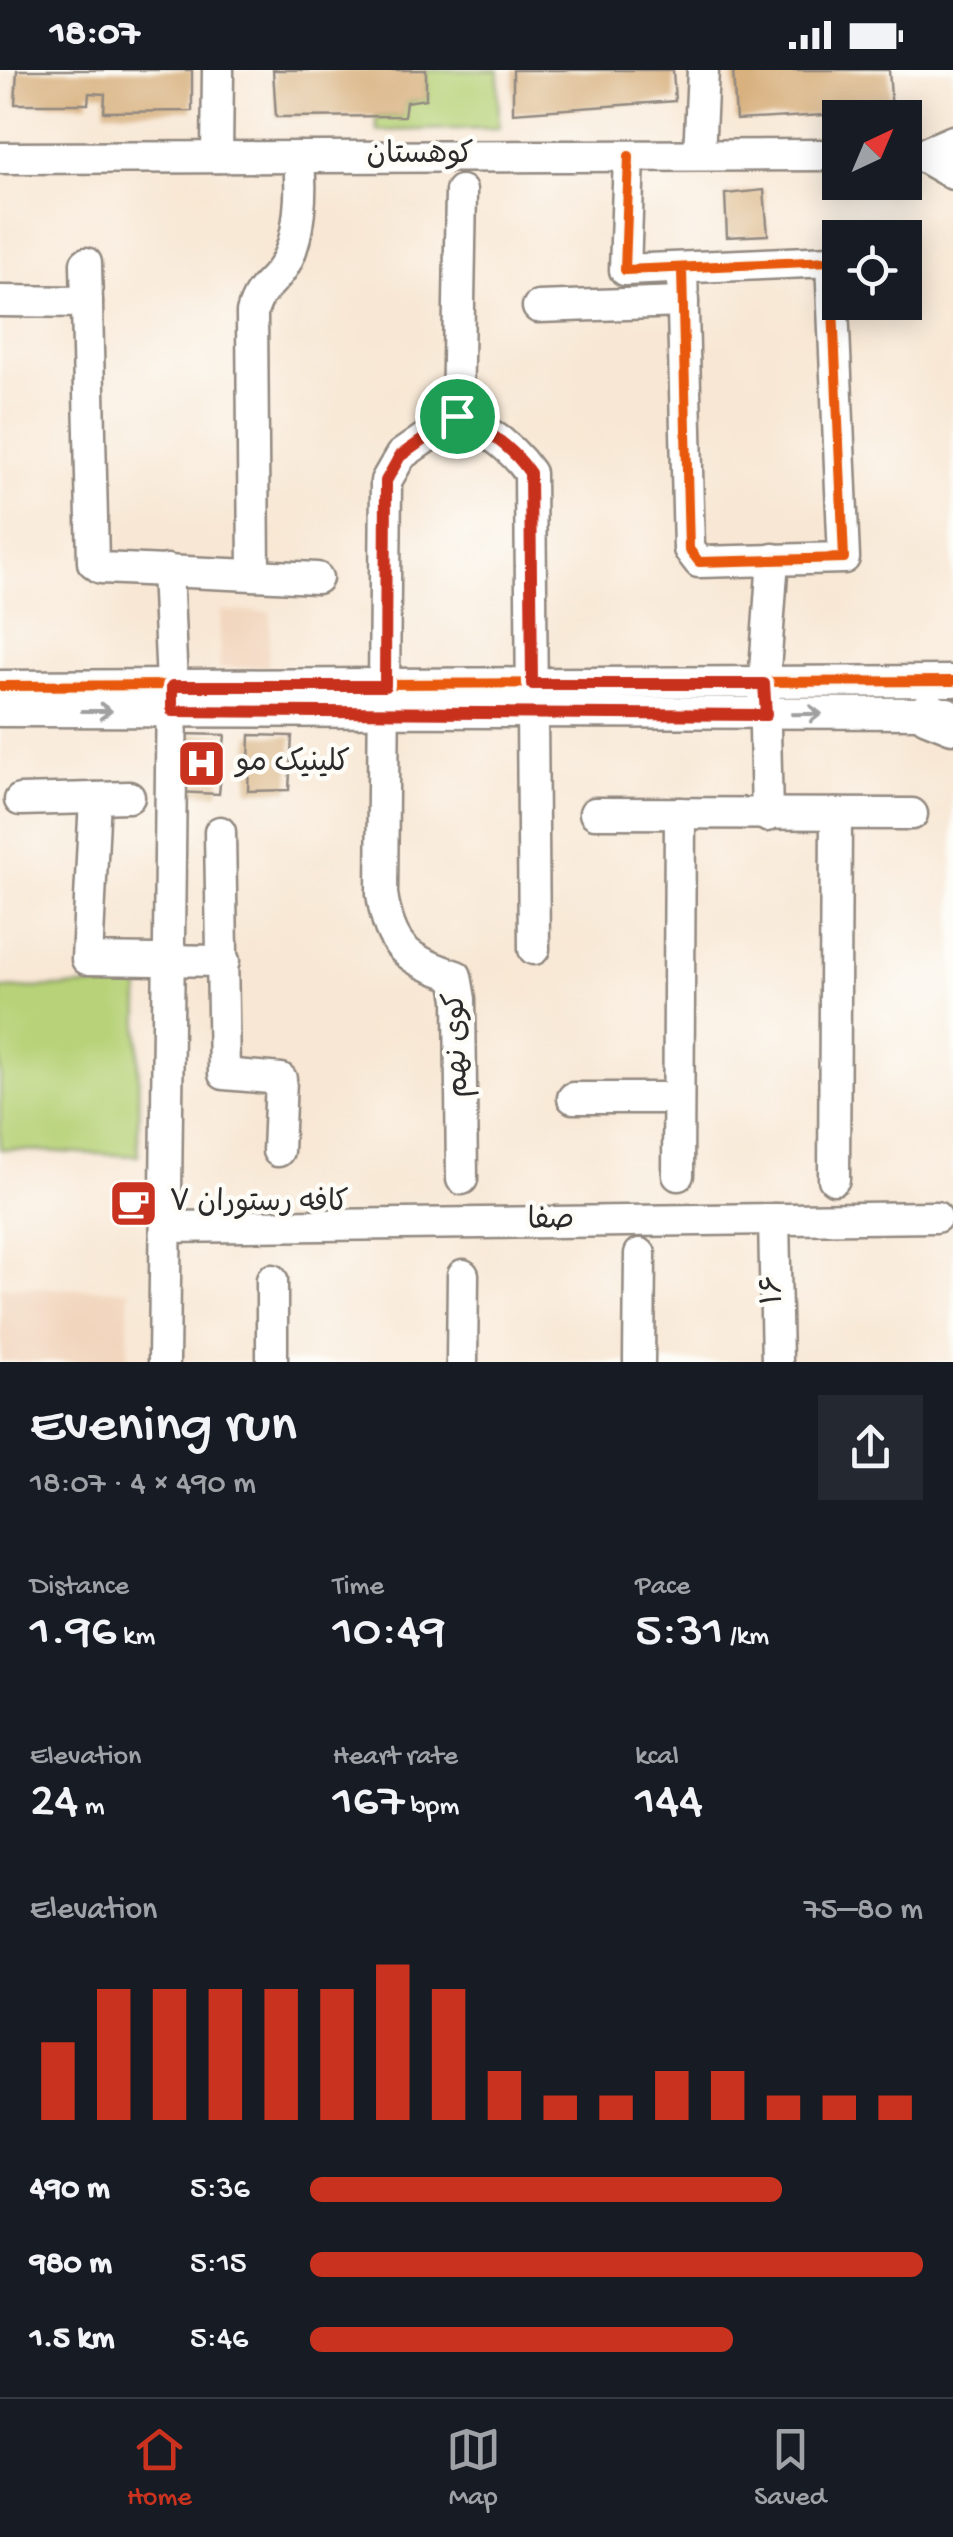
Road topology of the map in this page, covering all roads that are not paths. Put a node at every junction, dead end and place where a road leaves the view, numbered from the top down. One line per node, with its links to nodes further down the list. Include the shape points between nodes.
1 (218, 70): 8 (street)
2 (704, 70): 7 (street)
3 (953, 141): 4 (street)
4 (922, 152)
5 (822, 155): 7 (street, کوهستان)
6 (629, 156): 7 (street, کوهستان); 9 (street, کوهستان); 15 (street, via 625,270)
7 (699, 156)
8 (217, 157): 9 (street, کوهستان); 10 (street, کوهستان)
9 (298, 157): 23 (street, via 293,248 252,313)
10 (0, 158)
11 (922, 160): 12 (street)
12 (953, 174)
13 (461, 191): 20 (street)
14 (86, 263): 17 (street)
15 (682, 270): 18 (street); 21 (street, via 831,261 846,552 839,560)
16 (0, 301): 17 (street)
17 (87, 302): 22 (street, via 92,562 101,568)
18 (683, 302): 19 (street); 21 (street, via 690,549 699,562)
19 (538, 306)
20 (457, 416): 29 (street, via 400,456 386,481); 30 (street, via 516,453 530,473)
21 (773, 559): 26 (street)
22 (167, 570): 23 (street); 28 (street)
23 (254, 575): 24 (street)
24 (317, 578)
25 (953, 682): 26 (street)
26 (764, 684): 30 (street); 32 (street)
27 (0, 686): 28 (street)
28 (172, 698): 29 (street); 31 (street, one-way to 28); 45 (street)
29 (385, 698): 30 (street); 50 (street, کوی نهم, via 386,921 391,937 422,964 456,976)
30 (532, 698): 32 (street); 43 (street)
31 (0, 711)
32 (766, 715): 33 (street, one-way to 33); 41 (street)
33 (945, 716)
34 (128, 797): 35 (street)
35 (95, 798): 36 (street); 45 (street, via 87,959)
36 (20, 800)
37 (595, 813): 38 (street)
38 (680, 813): 41 (street); 47 (street)
39 (836, 814): 40 (street); 41 (street); 51 (street)
40 (912, 814)
41 (767, 816)
42 (220, 832): 44 (street)
43 (534, 949)
44 (224, 960): 45 (street); 48 (street, via 224,1074 281,1080)
45 (169, 961): 54 (street)
46 (573, 1098): 47 (street)
47 (678, 1098): 49 (street)
48 (278, 1151)
49 (678, 1175)
50 (462, 1178)
51 (834, 1178)
52 (947, 1218): 53 (street, صفا)
53 (774, 1219): 54 (street, صفا); 62 (street, ۱۶)
54 (167, 1227): 58 (street)
55 (640, 1254): 61 (street)
56 (462, 1275): 60 (street)
57 (272, 1280): 59 (street)
58 (164, 1362)
59 (272, 1362)
60 (462, 1362)
61 (639, 1362)
62 (777, 1362)

